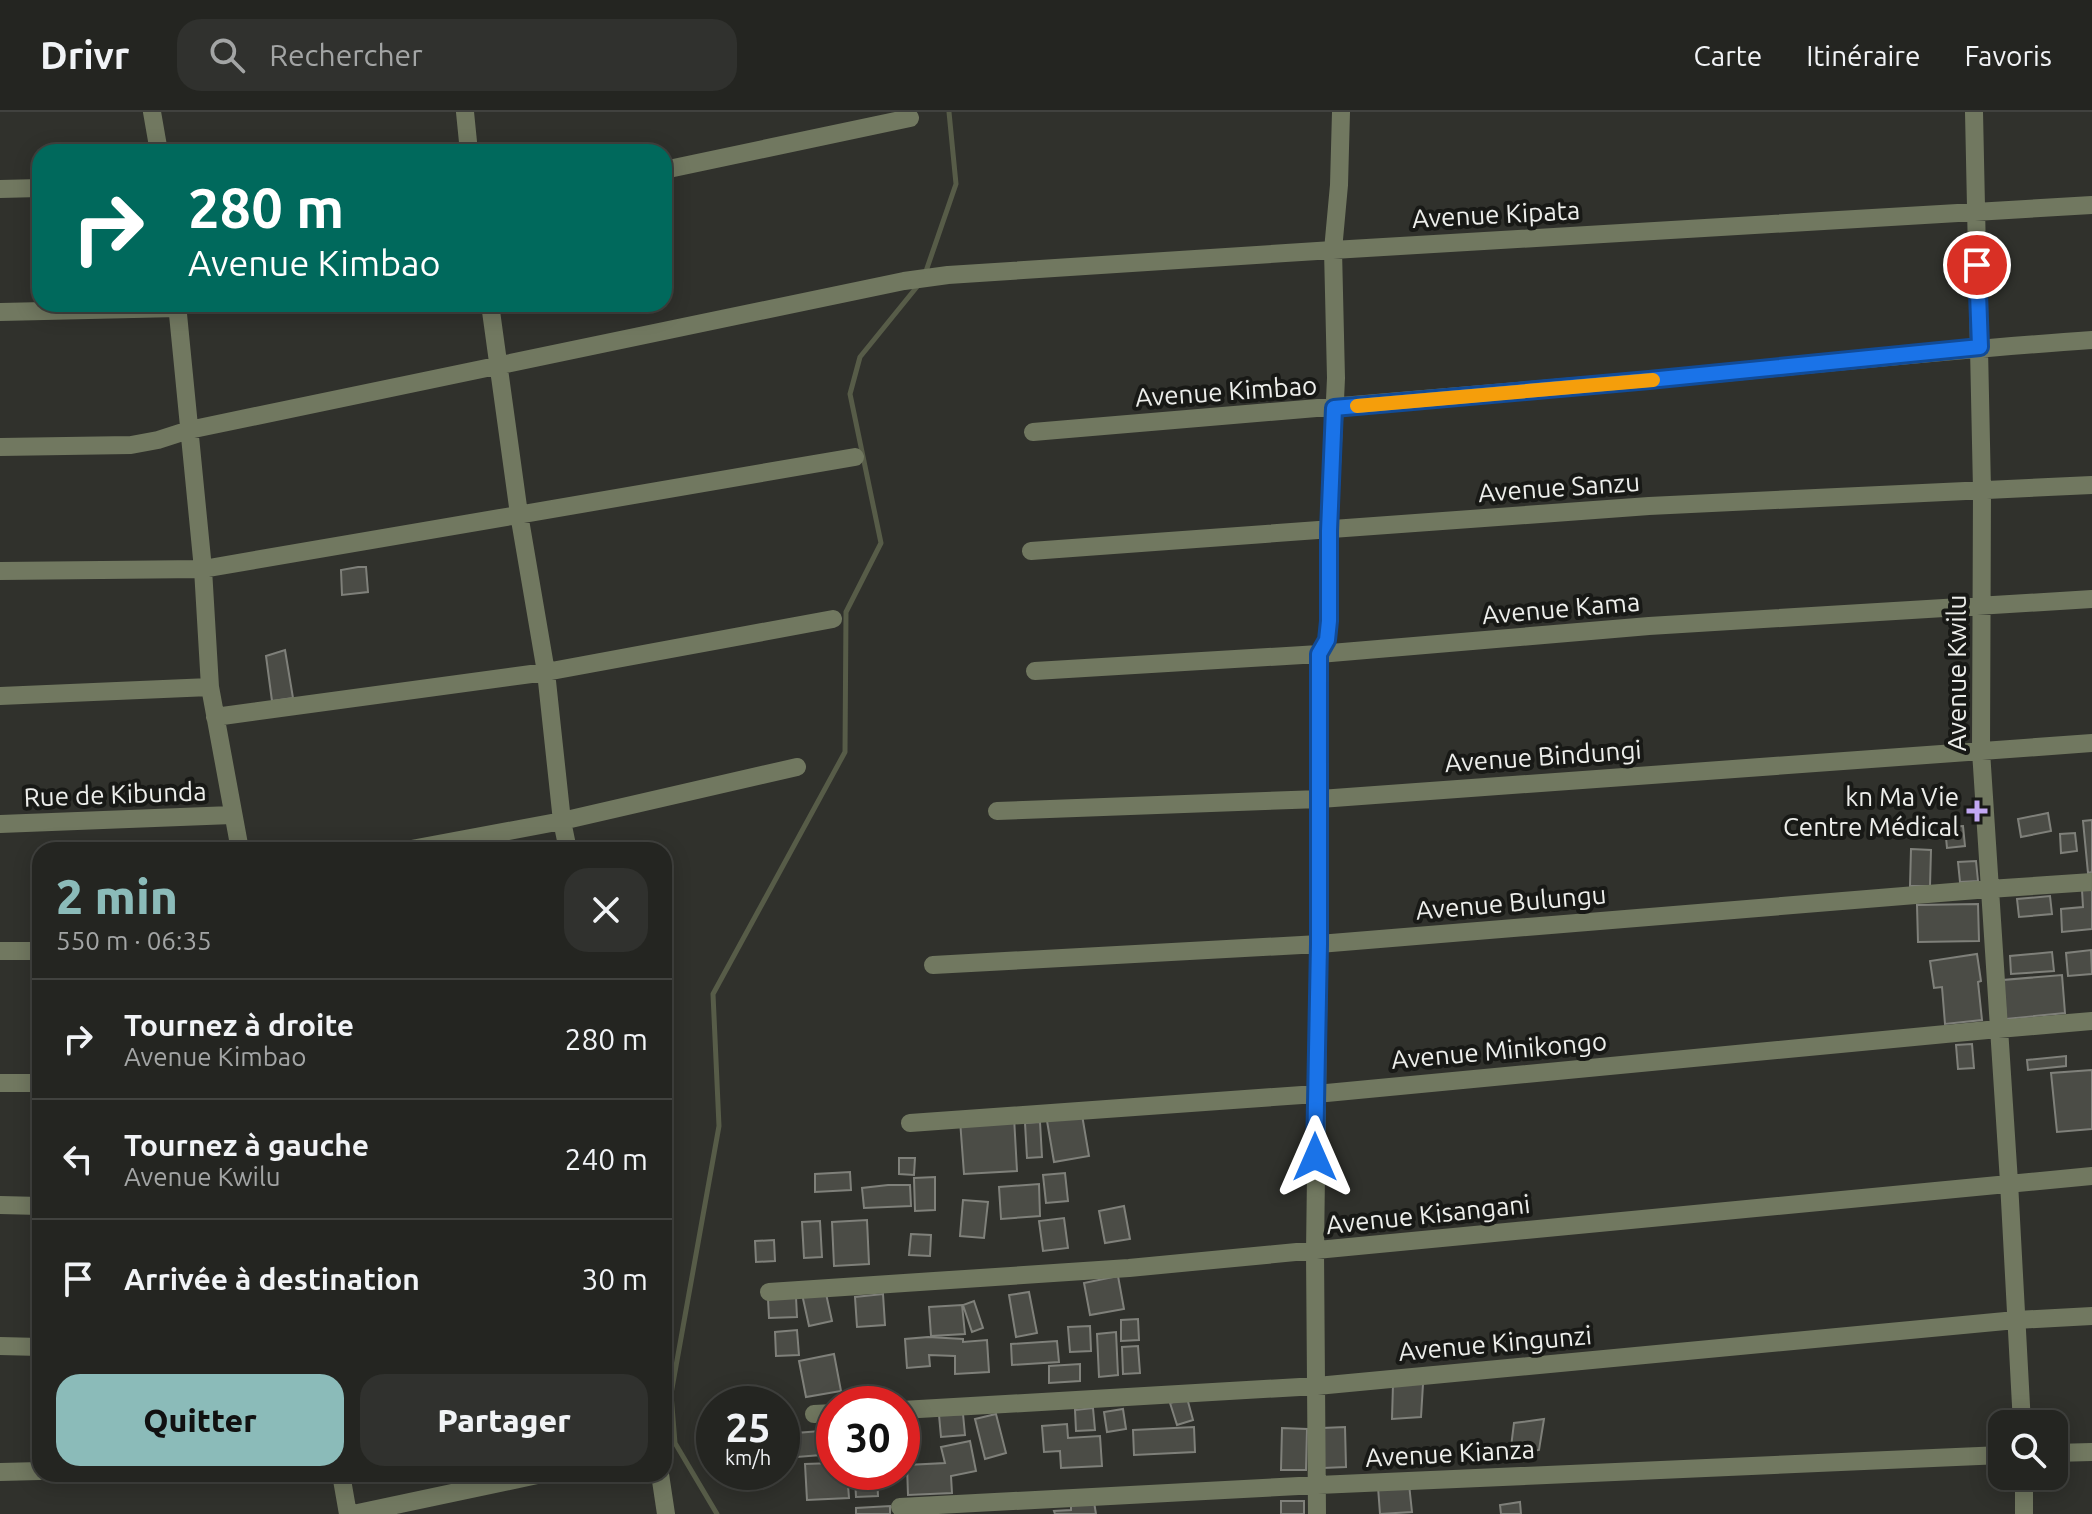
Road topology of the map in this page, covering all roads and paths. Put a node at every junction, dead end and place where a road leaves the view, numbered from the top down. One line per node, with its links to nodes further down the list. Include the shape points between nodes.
1 (465, 112): 7 (street)
2 (1341, 112): 13 (street)
3 (1974, 112): 12 (street, Avenue Kwilu)
4 (157, 113): 6 (street)
5 (910, 118): 8 (street)
6 (159, 144)
7 (468, 144)
8 (672, 168)
9 (32, 188): 10 (street)
10 (0, 189)
11 (2092, 205): 12 (street, Avenue Kipata)
12 (1975, 211): 13 (street, Avenue Kipata); 19 (street, Avenue Kwilu)
13 (1333, 250): 20 (street, Avenue Kipata, via 904,281); 21 (street)
14 (32, 311): 15 (street)
15 (0, 312)
16 (179, 312): 22 (street)
17 (491, 312): 20 (street)
18 (2092, 340): 19 (street, Avenue Kimbao)
19 (1980, 347): 21 (street, Avenue Kimbao); 27 (street, Avenue Kwilu)
20 (499, 367): 22 (street, Avenue Kipata); 28 (street)
21 (1334, 408): 23 (street, Avenue Kimbao); 29 (street)
22 (189, 430): 24 (street, Avenue Kipata, via 131,445); 31 (street)
23 (1033, 432)
24 (0, 447)
25 (855, 457): 28 (street)
26 (2092, 485): 27 (street, Avenue Sanzu)
27 (1982, 490): 29 (street, Avenue Sanzu, via 1649,506); 34 (street, Avenue Kwilu)
28 (519, 514): 31 (street); 38 (street)
29 (1329, 531): 30 (street, Avenue Sanzu); 36 (street, via 1329,621)
30 (1031, 551)
31 (203, 569): 32 (street); 39 (street)
32 (0, 571)
33 (2092, 599): 34 (street, Avenue Kama)
34 (1981, 605): 36 (street, Avenue Kama); 43 (street, Avenue Kwilu)
35 (833, 619): 38 (street)
36 (1319, 654): 37 (street, Avenue Kama); 45 (street)
37 (1035, 671)
38 (546, 672): 41 (street); 48 (street)
39 (210, 687): 40 (street); 41 (street)
40 (0, 696)
41 (215, 717): 47 (street)
42 (2092, 743): 43 (street, Avenue Bindungi)
43 (1981, 751): 45 (street, Avenue Bindungi); 54 (street, Avenue Kwilu)
44 (797, 767): 48 (street)
45 (1320, 799): 46 (street, Avenue Bindungi); 55 (street)
46 (997, 811)
47 (232, 815): 49 (street, Rue de Kibunda); 50 (street)
48 (562, 821): 51 (street); 52 (street)
49 (0, 824)
50 (238, 842)
51 (449, 842)
52 (566, 842)
53 (2092, 882): 54 (street, Avenue Bulungu)
54 (1989, 889): 55 (street, Avenue Bulungu); 60 (street, Avenue Kwilu)
55 (1319, 944): 58 (street, Avenue Bulungu); 63 (street)
56 (0, 951): 57 (street)
57 (32, 951)
58 (933, 965)
59 (2092, 1021): 60 (street, Avenue Minikongo)
60 (1998, 1029): 63 (street, Avenue Minikongo); 66 (street, Avenue Kwilu)
61 (0, 1083): 62 (street)
62 (32, 1083)
63 (1316, 1094): 64 (street, Avenue Minikongo); 69 (street)
64 (910, 1123)
65 (2092, 1176): 66 (street, Avenue Kisangani)
66 (2009, 1182): 69 (street, Avenue Kisangani); 72 (street, Avenue Kwilu)
67 (0, 1205): 68 (street)
68 (32, 1206)
69 (1315, 1252): 70 (street, Avenue Kisangani); 75 (street)
70 (769, 1292)
71 (2092, 1316): 72 (street, Avenue Kingunzi)
72 (2016, 1320): 75 (street, Avenue Kingunzi); 77 (street, Avenue Kwilu)
73 (0, 1346): 74 (street)
74 (32, 1347)
75 (1317, 1386): 76 (street, Avenue Kingunzi); 86 (street)
76 (920, 1409)
77 (2021, 1410)
78 (2092, 1452): 79 (street)
79 (2068, 1453)
80 (1988, 1456): 86 (street, Avenue Kianza)
81 (32, 1471): 82 (street)
82 (0, 1472)
83 (343, 1482): 89 (street)
84 (504, 1482): 89 (street)
85 (661, 1482): 90 (street)
86 (1318, 1485): 88 (street, Avenue Kianza); 91 (street)
87 (2024, 1490): 92 (street)
88 (900, 1507)
89 (350, 1514)
90 (666, 1514)
91 (1317, 1514)
92 (2024, 1514)

